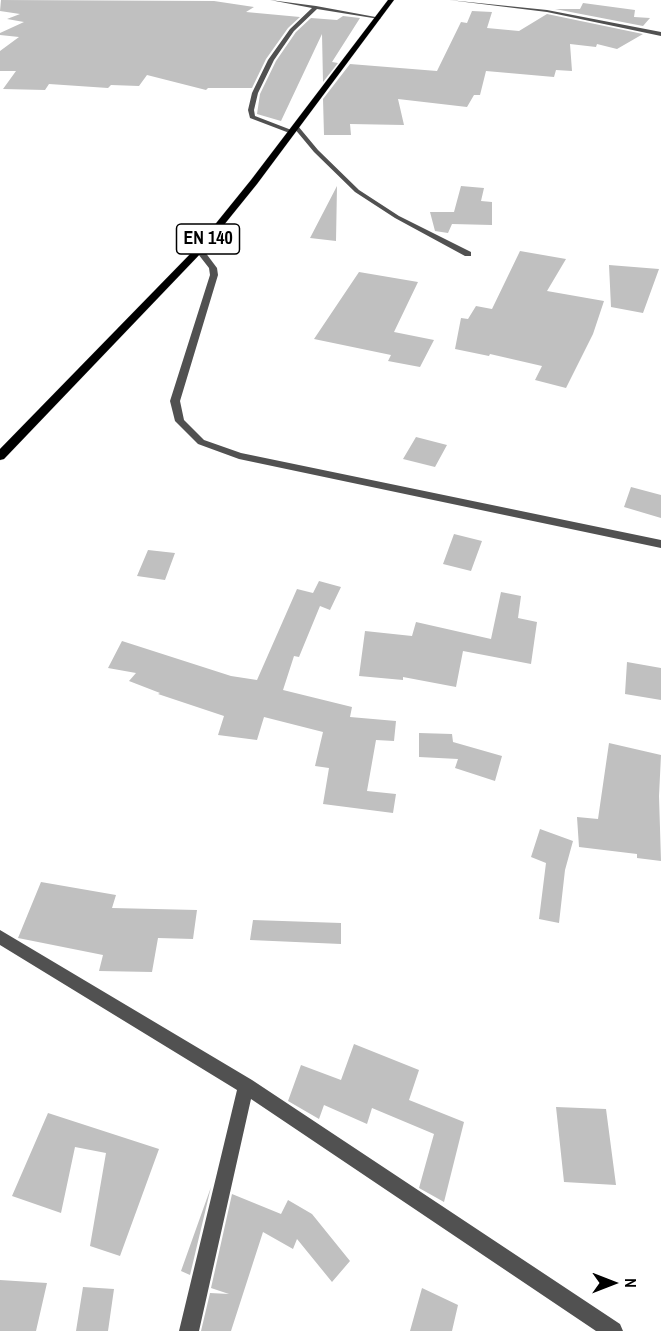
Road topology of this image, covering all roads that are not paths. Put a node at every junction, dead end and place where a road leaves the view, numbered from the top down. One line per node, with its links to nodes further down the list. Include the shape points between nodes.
1 (272, 0): 4 (street)
2 (391, 0): 5 (main road, EN 140)
3 (451, 0): 6 (street, via 547,11)
4 (316, 7): 5 (street); 7 (street, via 292,30 271,60 250,110 252,117)
5 (378, 18): 7 (main road, EN 140)
6 (661, 34)
7 (293, 129): 8 (main road, EN 140); 9 (street, via 357,191)
8 (199, 250): 10 (main road, EN 140); 11 (street, via 214,275 175,401 180,421 201,442 239,456)
9 (468, 254)
10 (0, 456)
11 (661, 544)
12 (0, 937): 13 (street)
13 (246, 1086): 14 (street); 15 (street)
14 (189, 1331)
15 (613, 1331)

